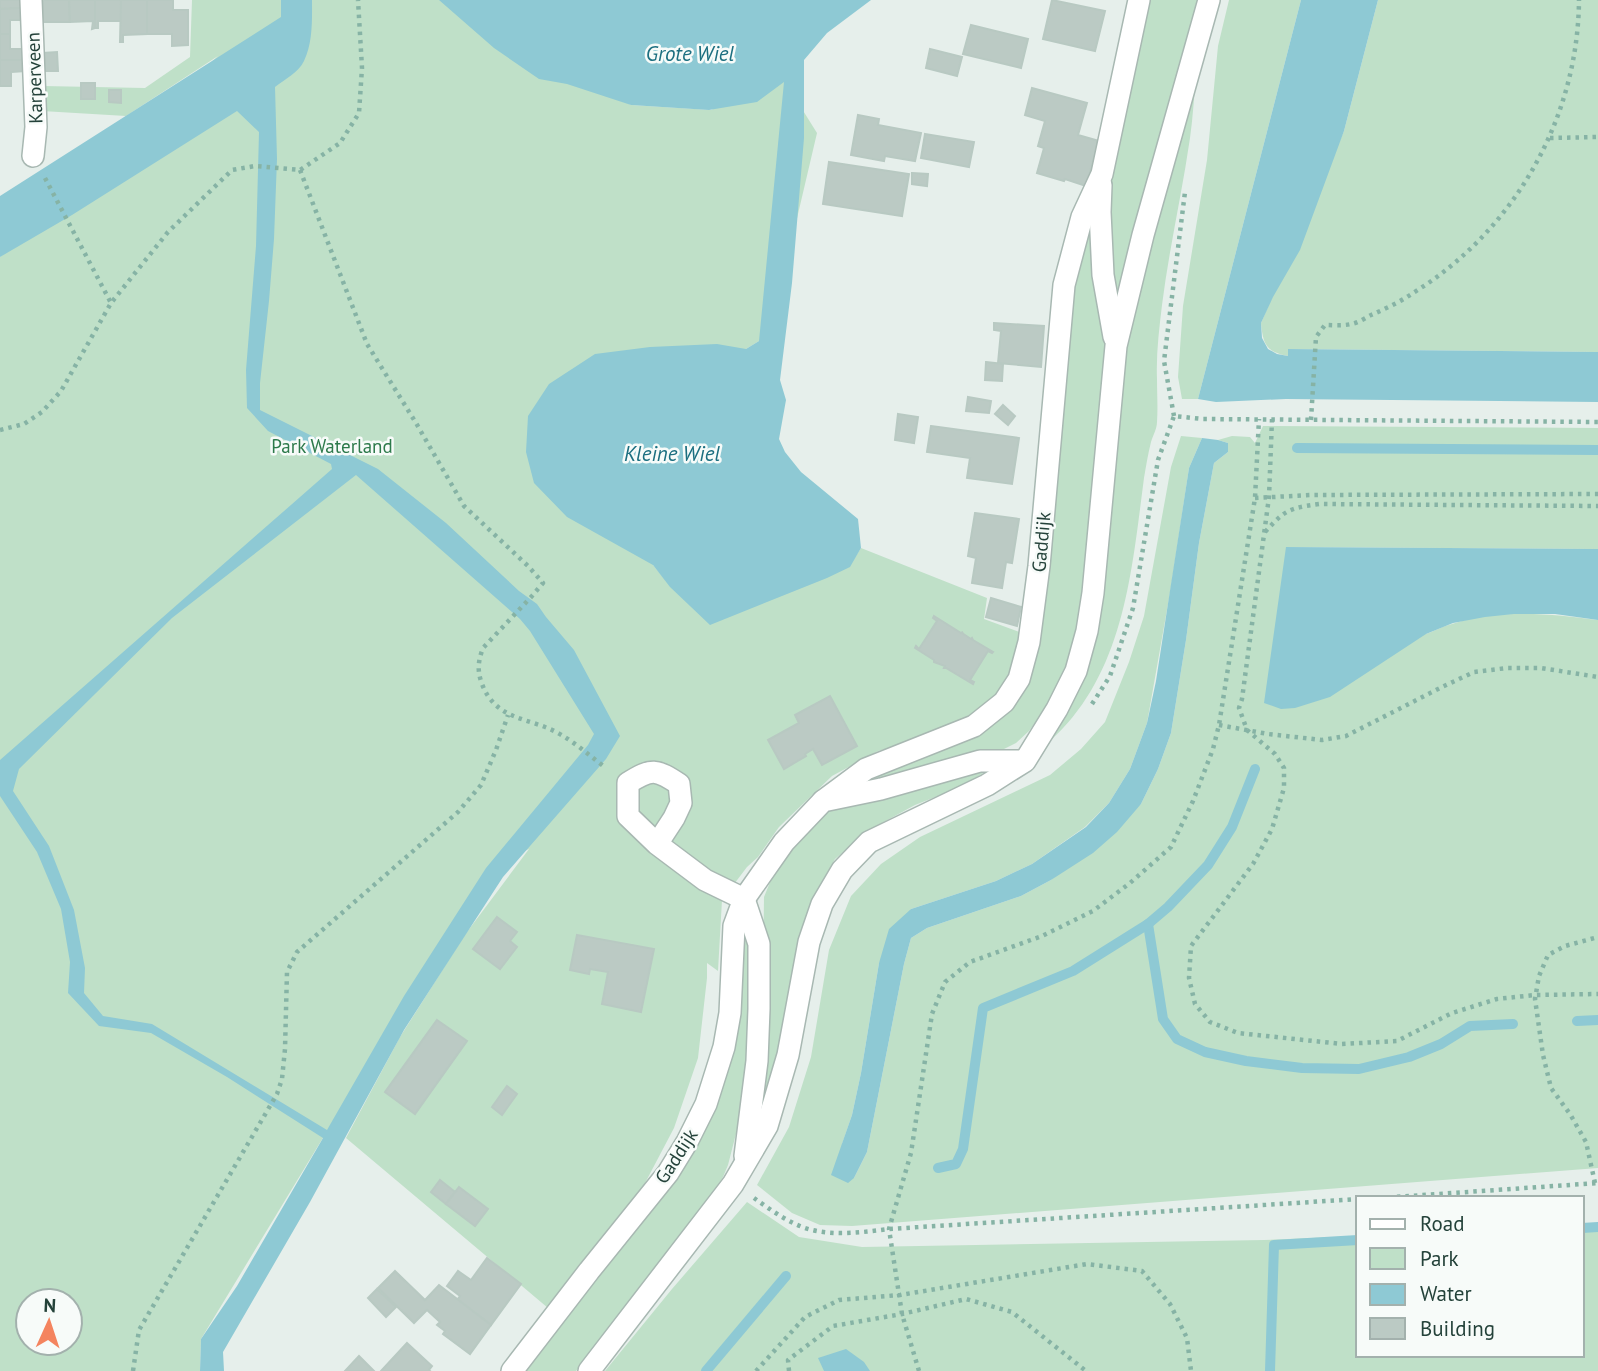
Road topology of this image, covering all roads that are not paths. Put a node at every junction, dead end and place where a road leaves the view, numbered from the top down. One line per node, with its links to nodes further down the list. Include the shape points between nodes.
1 (31, 0): 4 (street, Karperveen)
2 (1139, 0): 5 (street, Gaddijk)
3 (1209, 0): 6 (street, Gaddijk)
4 (33, 156)
5 (1102, 174): 6 (street, Gaddijk, via 1102,275); 8 (street, Gaddijk, via 1082,217 1064,285 1039,566 1019,679 1004,702 974,726 866,769)
6 (1116, 346): 7 (street, Gaddijk, via 1087,631 1076,671)
7 (1025, 761): 8 (street, via 981,761); 11 (street, Gaddijk, via 987,785 870,842 842,870 822,904 808,942 788,1055 767,1126)
8 (823, 801): 10 (street, Gaddijk, via 785,842)
9 (657, 844): 10 (street, via 705,880)
10 (744, 899): 11 (street, Gaddijk, via 759,944 759,1009); 12 (street, Gaddijk, via 734,926 724,1047 706,1104 668,1173)
11 (744, 1164): 13 (street, Gaddijk)
12 (512, 1371)
13 (589, 1371)

